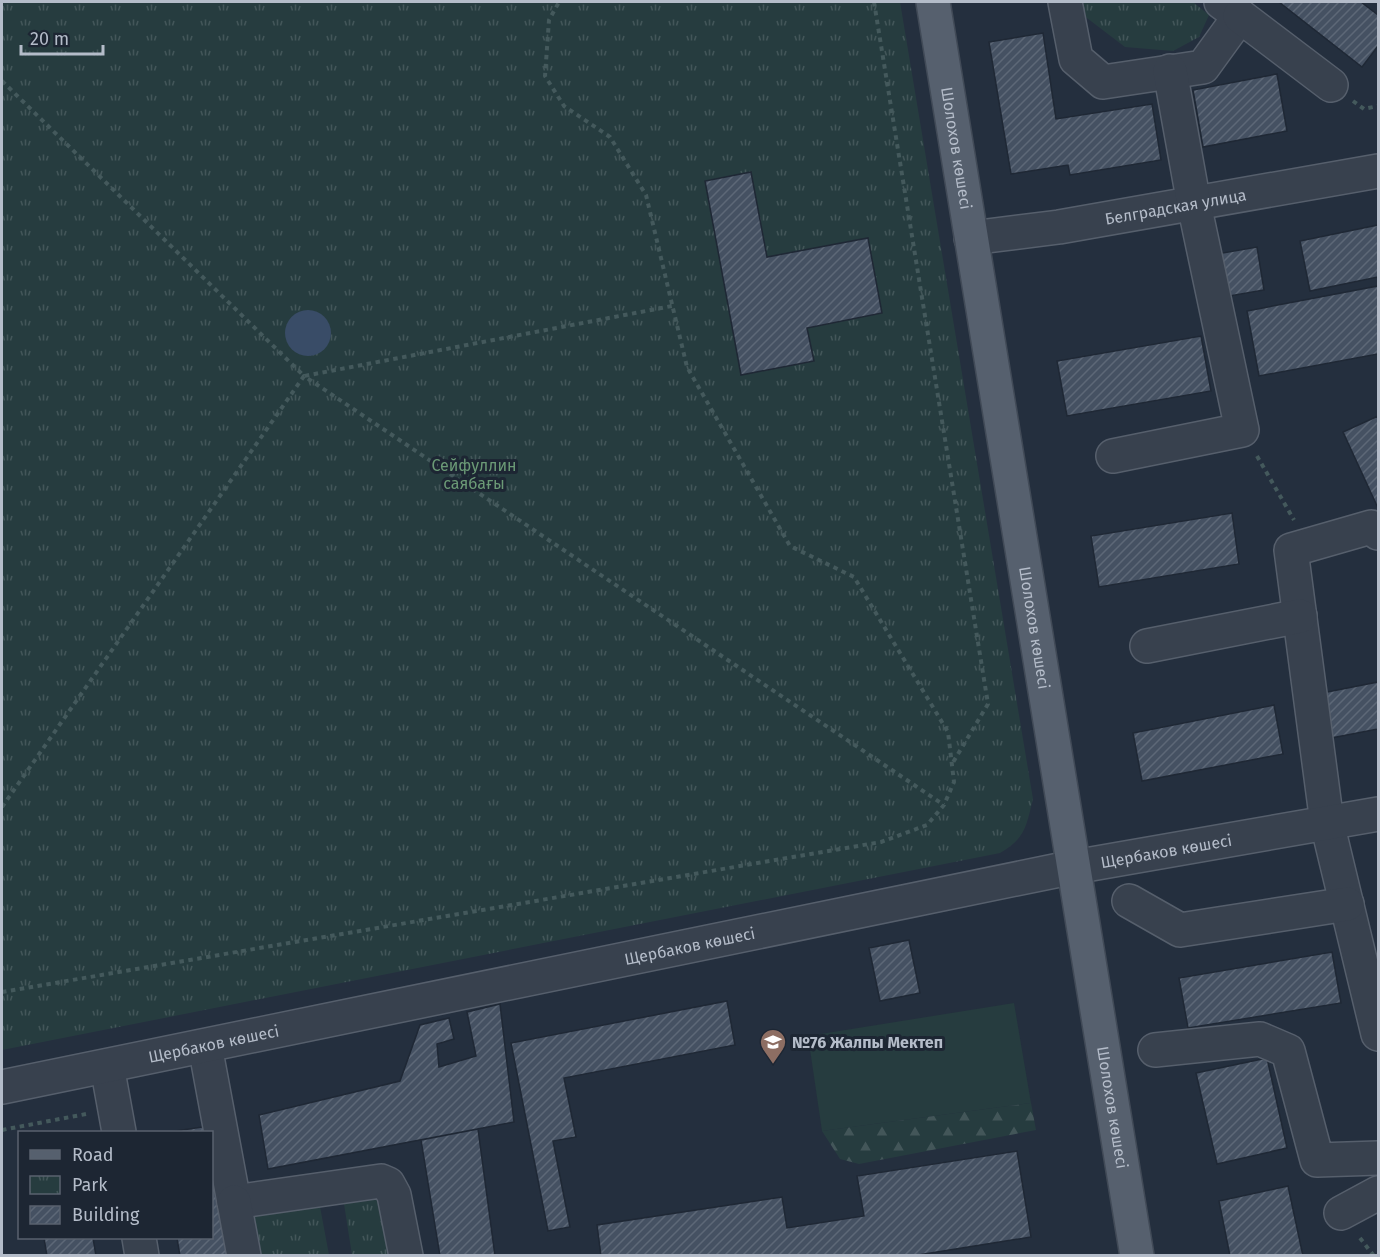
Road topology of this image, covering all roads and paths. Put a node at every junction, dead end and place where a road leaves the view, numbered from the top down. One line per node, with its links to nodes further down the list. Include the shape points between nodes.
1 (559, 2): 12 (path, via 549,20 545,76 564,106 610,137 646,195)
2 (874, 2): 20 (path, via 988,704)
3 (933, 2): 11 (main road, Шолохов көшесі)
4 (1065, 2): 6 (street, via 1076,59 1103,82)
5 (1230, 9): 6 (street, via 1203,67); 8 (street)
6 (1170, 71): 10 (street)
7 (2, 81): 13 (path)
8 (1330, 85)
9 (1378, 171): 10 (street, Белградская улица)
10 (1194, 204): 11 (street, Белградская улица); 14 (street)
11 (971, 238): 25 (main road, Шолохов көшесі)
12 (672, 306): 13 (path); 20 (path, via 687,368 790,546 854,576 948,732)
13 (304, 376): 21 (path); 22 (path)
14 (1242, 430): 15 (street); 17 (path, via 1296,523)
15 (1113, 456)
16 (1378, 533): 17 (street, via 1371,527)
17 (1291, 550): 18 (street)
18 (1300, 616): 19 (street); 24 (street)
19 (1147, 646)
20 (952, 764): 21 (path, via 954,782)
21 (944, 805): 28 (path, via 927,825 881,842)
22 (2, 807)
23 (1378, 814): 24 (street, Щербаков көшесі)
24 (1327, 823): 25 (street, Щербаков көшесі); 27 (street)
25 (1074, 867): 30 (street, Щербаков көшесі); 44 (main road, Шолохов көшесі)
26 (1129, 901): 27 (street, via 1180,930)
27 (1347, 904): 29 (street)
28 (2, 992)
29 (1378, 1035)
30 (204, 1046): 32 (street, Щербаков көшесі); 38 (street)
31 (1155, 1050): 36 (street, via 1260,1039 1288,1051 1317,1160)
32 (107, 1065): 33 (street, Щербаков көшесі); 34 (street)
33 (2, 1087)
34 (117, 1120): 35 (path)
35 (2, 1130)
36 (1378, 1158)
37 (1378, 1193): 39 (street)
38 (234, 1202): 42 (street); 43 (street, via 381,1181 388,1184 394,1195)
39 (1341, 1213)
40 (139, 1239): 41 (street)
41 (142, 1256)
42 (244, 1256)
43 (406, 1256)
44 (1137, 1256)

